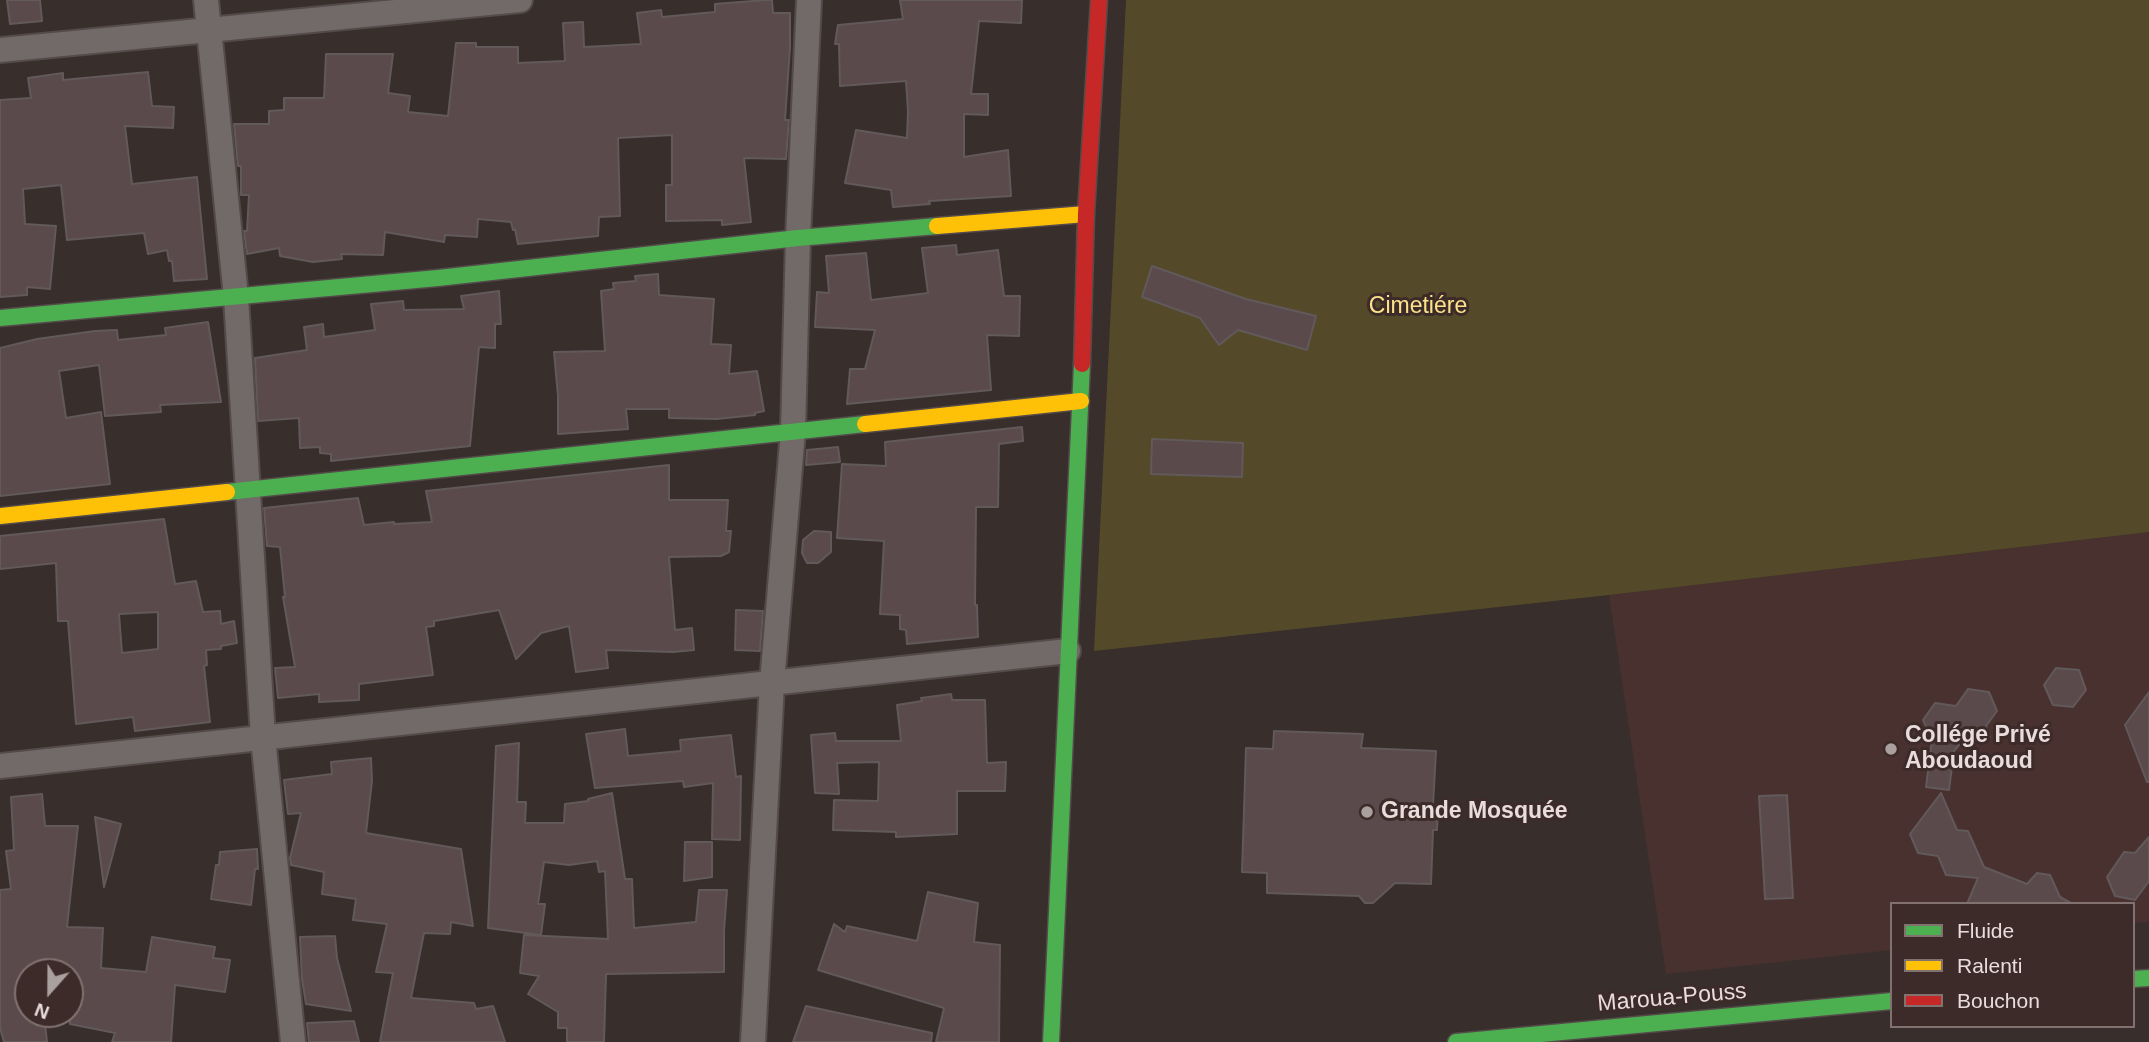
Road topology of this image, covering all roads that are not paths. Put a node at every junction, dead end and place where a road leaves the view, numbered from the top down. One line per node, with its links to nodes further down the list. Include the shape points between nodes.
1 (206, 0): 5 (street)
2 (520, 0): 5 (street)
3 (809, 0): 8 (street)
4 (1099, 0): 7 (street)
5 (208, 31): 6 (street); 9 (street)
6 (0, 50)
7 (1086, 214): 8 (street); 11 (street)
8 (797, 238): 9 (street); 12 (street)
9 (236, 297): 10 (street); 13 (street)
10 (0, 318)
11 (1081, 401): 12 (street); 15 (street)
12 (793, 431): 13 (street); 16 (street)
13 (247, 490): 14 (street); 17 (street)
14 (0, 516)
15 (1068, 651): 16 (street); 23 (street)
16 (772, 683): 17 (street); 22 (street)
17 (263, 737): 18 (street); 21 (street)
18 (0, 766)
19 (1890, 1001): 20 (street, Maroua-Pouss)
20 (1523, 1038): 24 (street, Maroua-Pouss)
21 (293, 1042)
22 (753, 1042)
23 (1051, 1042)
24 (1456, 1042)

